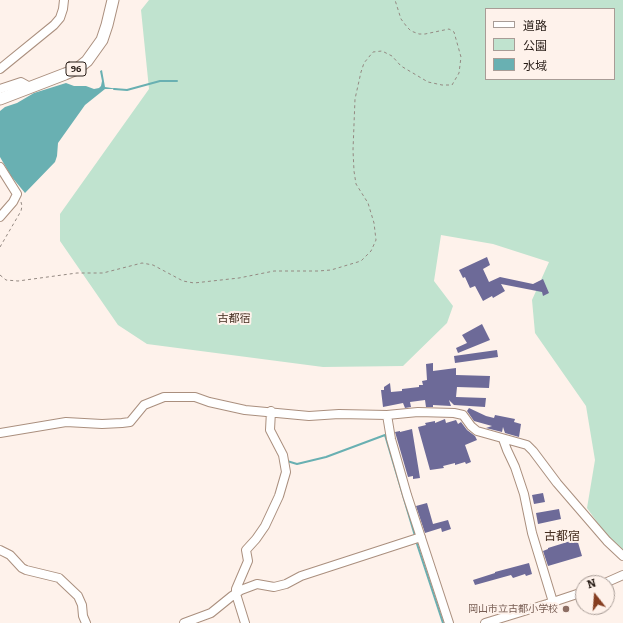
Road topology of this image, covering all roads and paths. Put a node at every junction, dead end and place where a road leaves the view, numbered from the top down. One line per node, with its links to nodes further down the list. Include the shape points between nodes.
1 (64, 0): 4 (street, via 60,18 54,26)
2 (112, 0): 5 (main road, 96, via 102,40 87,61 66,74)
3 (395, 0): 12 (path, via 407,28 418,34 449,29 454,32 461,57 459,73 452,85 428,82 382,51 373,52 364,63 355,99 354,171 356,184 368,204 376,240 371,251 361,261 331,270 274,271 194,283 183,281 153,265 142,263 103,273 18,280 6,280)
4 (0, 69)
5 (30, 87): 6 (street, via 21,82); 7 (main road, 96)
6 (0, 89)
7 (0, 99)
8 (0, 166): 9 (street)
9 (17, 194): 10 (street); 11 (path, via 22,206)
10 (0, 216)
11 (0, 248)
12 (0, 275)
13 (271, 411): 14 (street, via 309,416); 15 (street, via 245,410 195,397 164,397 144,405 130,422 66,422); 20 (street, via 270,430 283,455 286,472 279,496 265,526 246,550 248,561)
14 (387, 415): 16 (street, via 418,412 454,413 462,415 477,431); 17 (street, via 391,439)
15 (0, 432)
16 (503, 439): 19 (street, via 527,445 607,541); 22 (street, via 524,494 532,533)
17 (421, 536): 20 (street, via 301,576 286,584 274,587 257,584); 26 (street)
18 (0, 550): 23 (street, via 10,555 26,570 59,578 78,596)
19 (623, 556)
20 (236, 594): 24 (street, via 211,613); 25 (street)
21 (575, 595): 22 (street)
22 (553, 602): 27 (street)
23 (86, 623)
24 (184, 623)
25 (245, 623)
26 (449, 623)
27 (485, 623)

